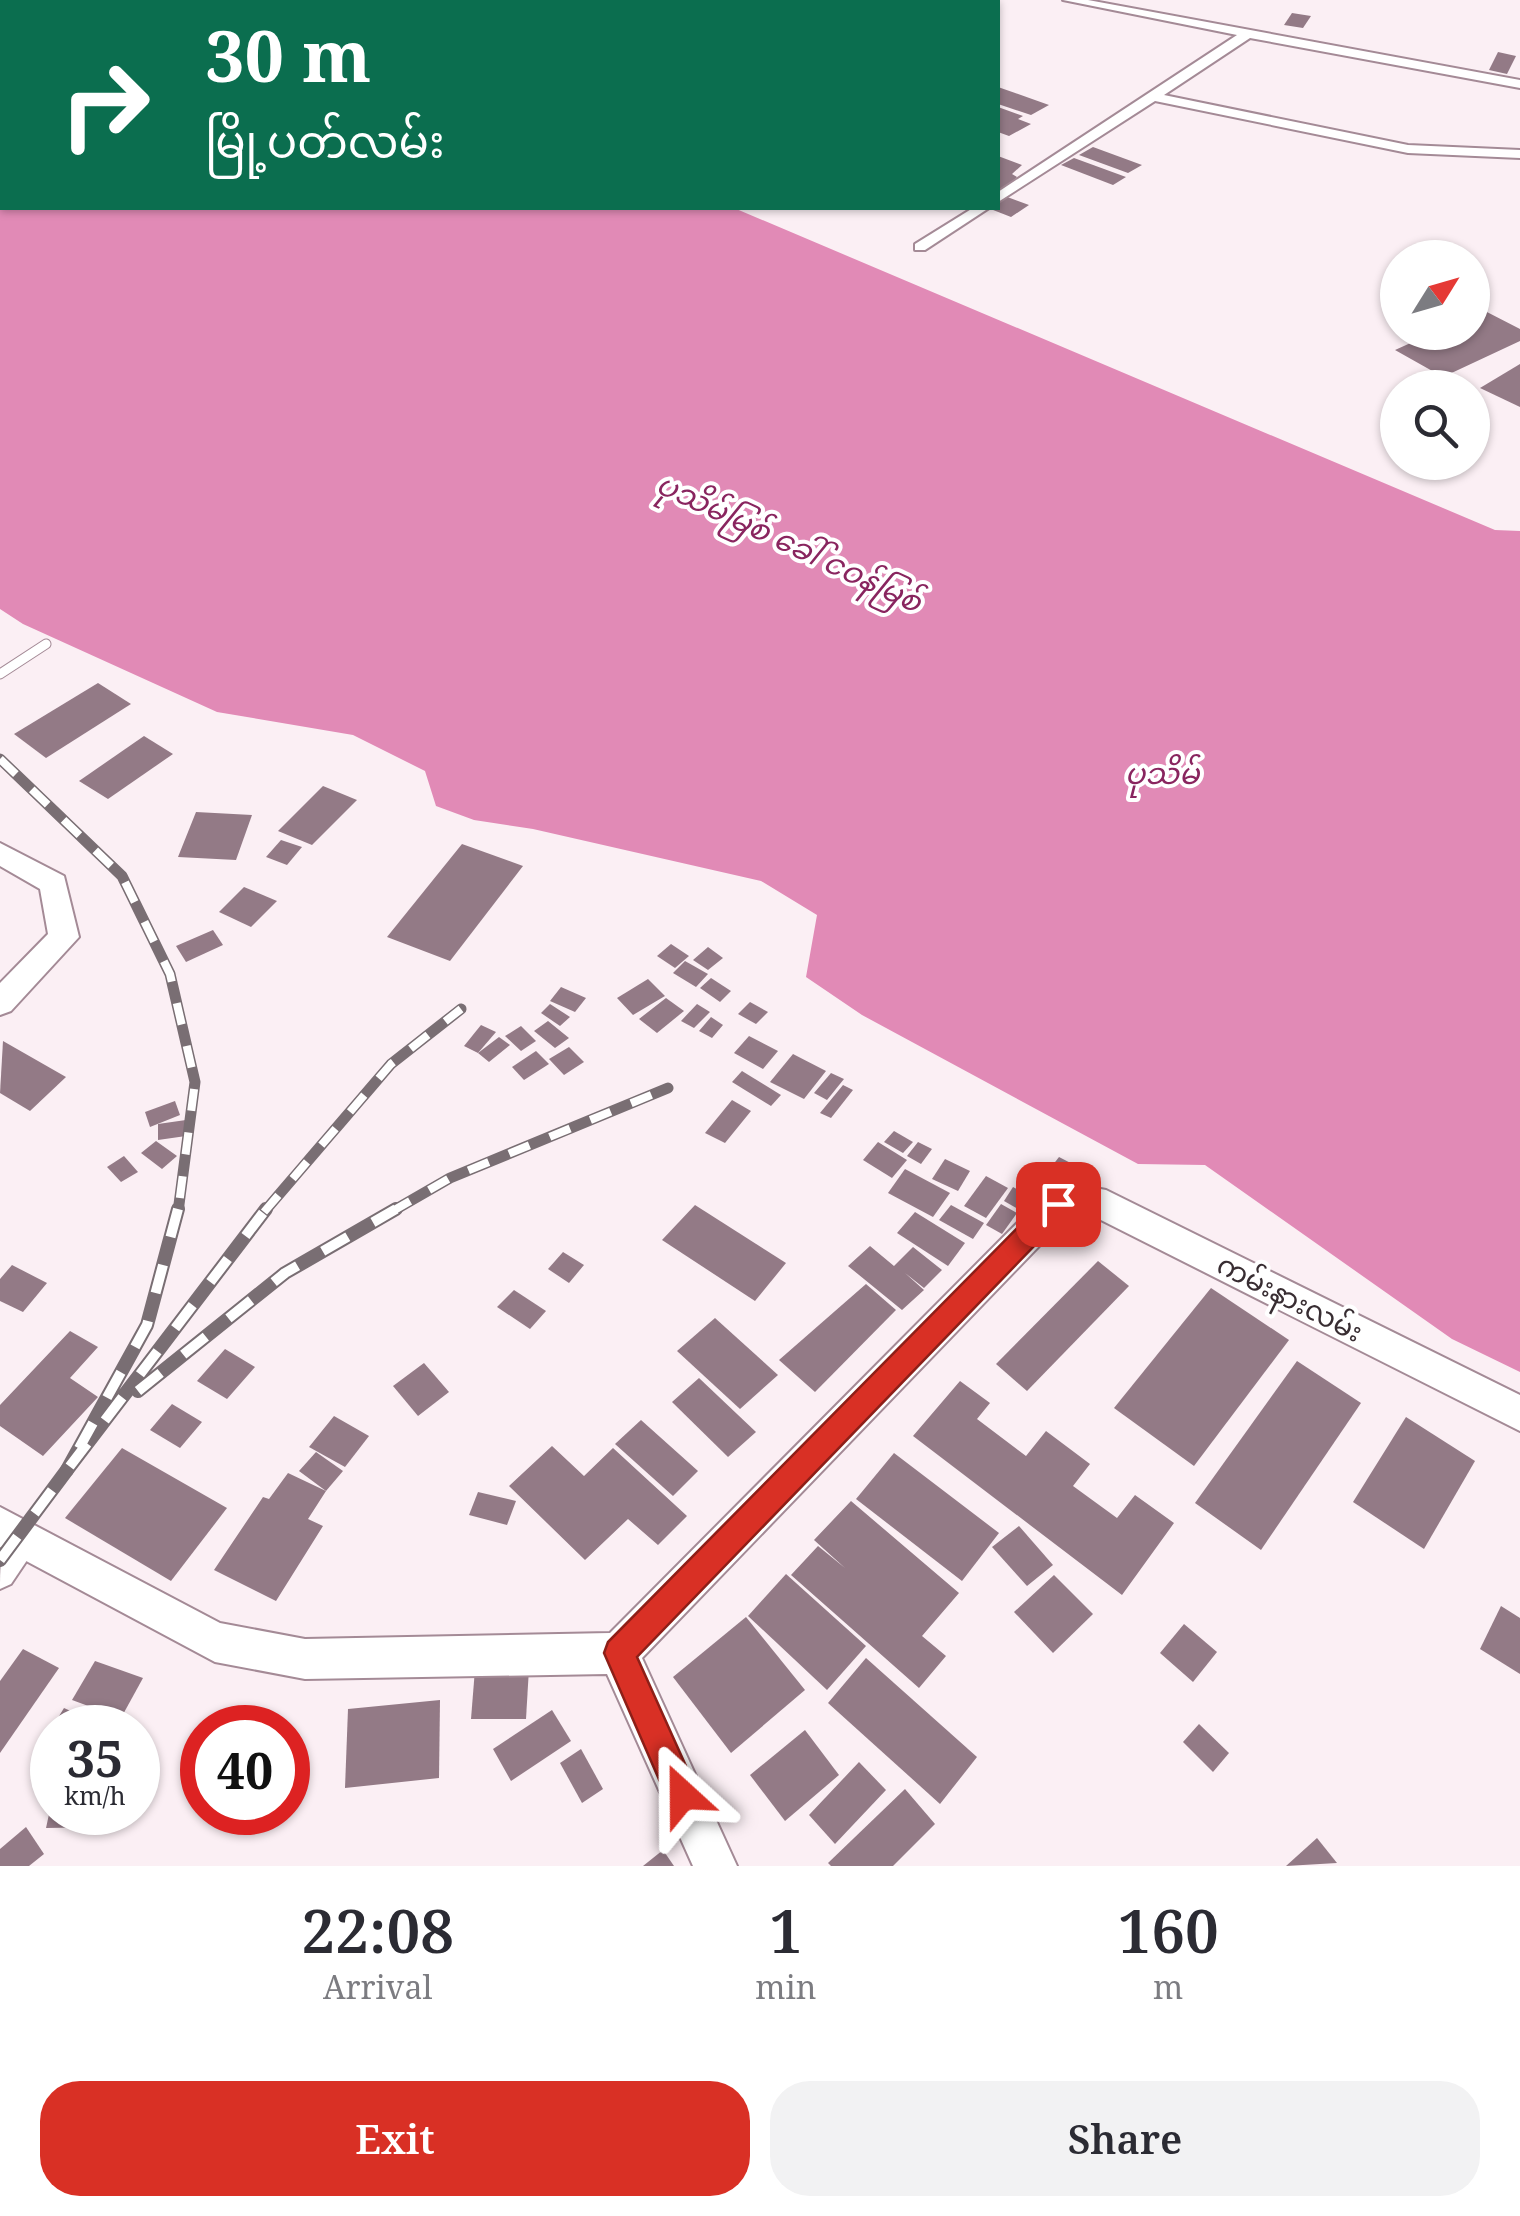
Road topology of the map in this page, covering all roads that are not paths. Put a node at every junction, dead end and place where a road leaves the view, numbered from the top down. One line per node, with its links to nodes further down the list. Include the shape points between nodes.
1 (1069, 0): 2 (street)
2 (1246, 35): 3 (street); 4 (street)
3 (1520, 84)
4 (1152, 96): 5 (street, via 1408,149); 6 (street)
5 (1520, 154)
6 (1000, 197)
7 (979, 210): 8 (street)
8 (920, 247)
9 (46, 644): 10 (lane)
10 (0, 674)
11 (0, 853): 12 (street, via 54,883 64,936)
12 (0, 1003)
13 (1520, 1414): 16 (street, ကမ်းနားလမ်း, via 1094,1200 1074,1198 1058,1204)
14 (12, 1534): 15 (street); 16 (street, via 215,1642 305,1659)
15 (0, 1574)
16 (619, 1653): 17 (street)
17 (715, 1866)

